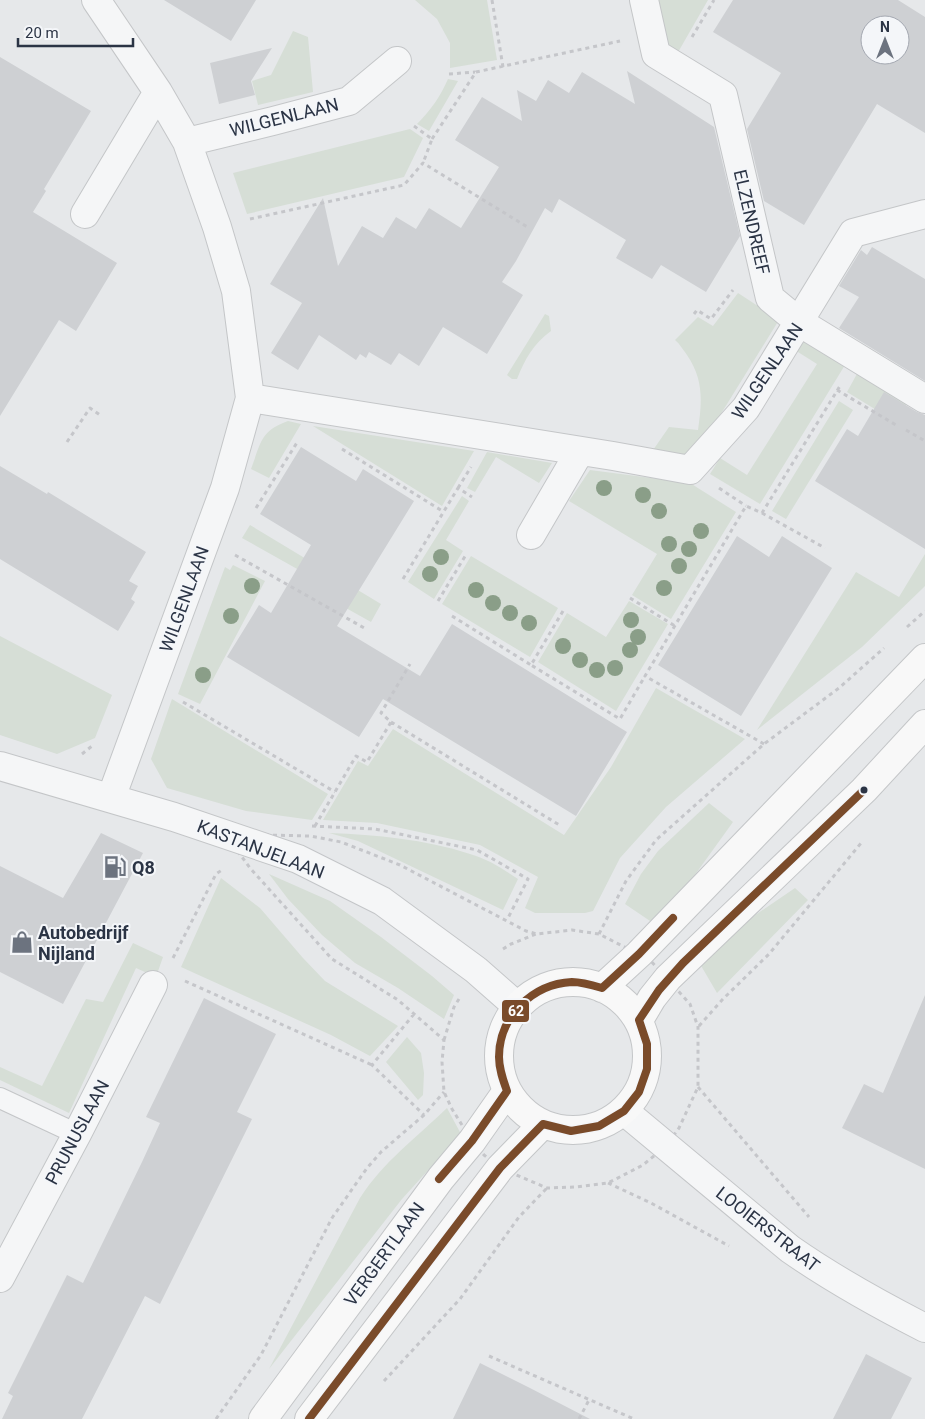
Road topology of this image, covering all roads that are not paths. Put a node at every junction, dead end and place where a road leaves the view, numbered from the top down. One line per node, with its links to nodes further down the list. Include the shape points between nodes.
1 (96, 0): 4 (street, WILGENLAAN)
2 (644, 0): 8 (street, ELZENDREEF, via 656,54 723,95 770,298)
3 (397, 61): 5 (street, WILGENLAAN, via 349,101)
4 (158, 92): 5 (street, WILGENLAAN); 6 (street)
5 (187, 142): 9 (street, WILGENLAAN, via 236,291)
6 (85, 214)
7 (925, 214): 8 (street, WILGENLAAN, via 853,233)
8 (799, 322): 10 (street, ELZENDREEF); 11 (street, WILGENLAAN, via 746,408 690,470)
9 (250, 398): 11 (street, WILGENLAAN); 16 (street, WILGENLAAN, via 225,488)
10 (925, 399)
11 (580, 451): 12 (street)
12 (531, 535)
13 (925, 658): 18 (street, via 708,884)
14 (925, 724): 20 (street, via 864,790 668,978)
15 (0, 766): 16 (street, KASTANJELAAN)
16 (110, 798): 19 (street, KASTANJELAAN, via 298,859 382,901 476,970)
17 (159, 979): 25 (street, PRUNUSLAAN)
18 (602, 988): 19 (street, via 587,983 557,984 536,993); 20 (street, via 623,1001)
19 (518, 1007): 21 (street, via 501,1038 501,1074)
20 (639, 1020): 23 (street, via 647,1044 647,1068 639,1092)
21 (508, 1091): 24 (street, via 522,1111); 28 (street, VERGERTLAAN)
22 (0, 1098): 25 (lane)
23 (624, 1111): 24 (street, via 599,1126 571,1131); 27 (street, LOOIERSTRAAT, via 817,1269)
24 (543, 1124): 29 (street, via 500,1168)
25 (77, 1134): 26 (street, PRUNUSLAAN)
26 (0, 1278)
27 (925, 1328)
28 (263, 1419)
29 (309, 1419)

